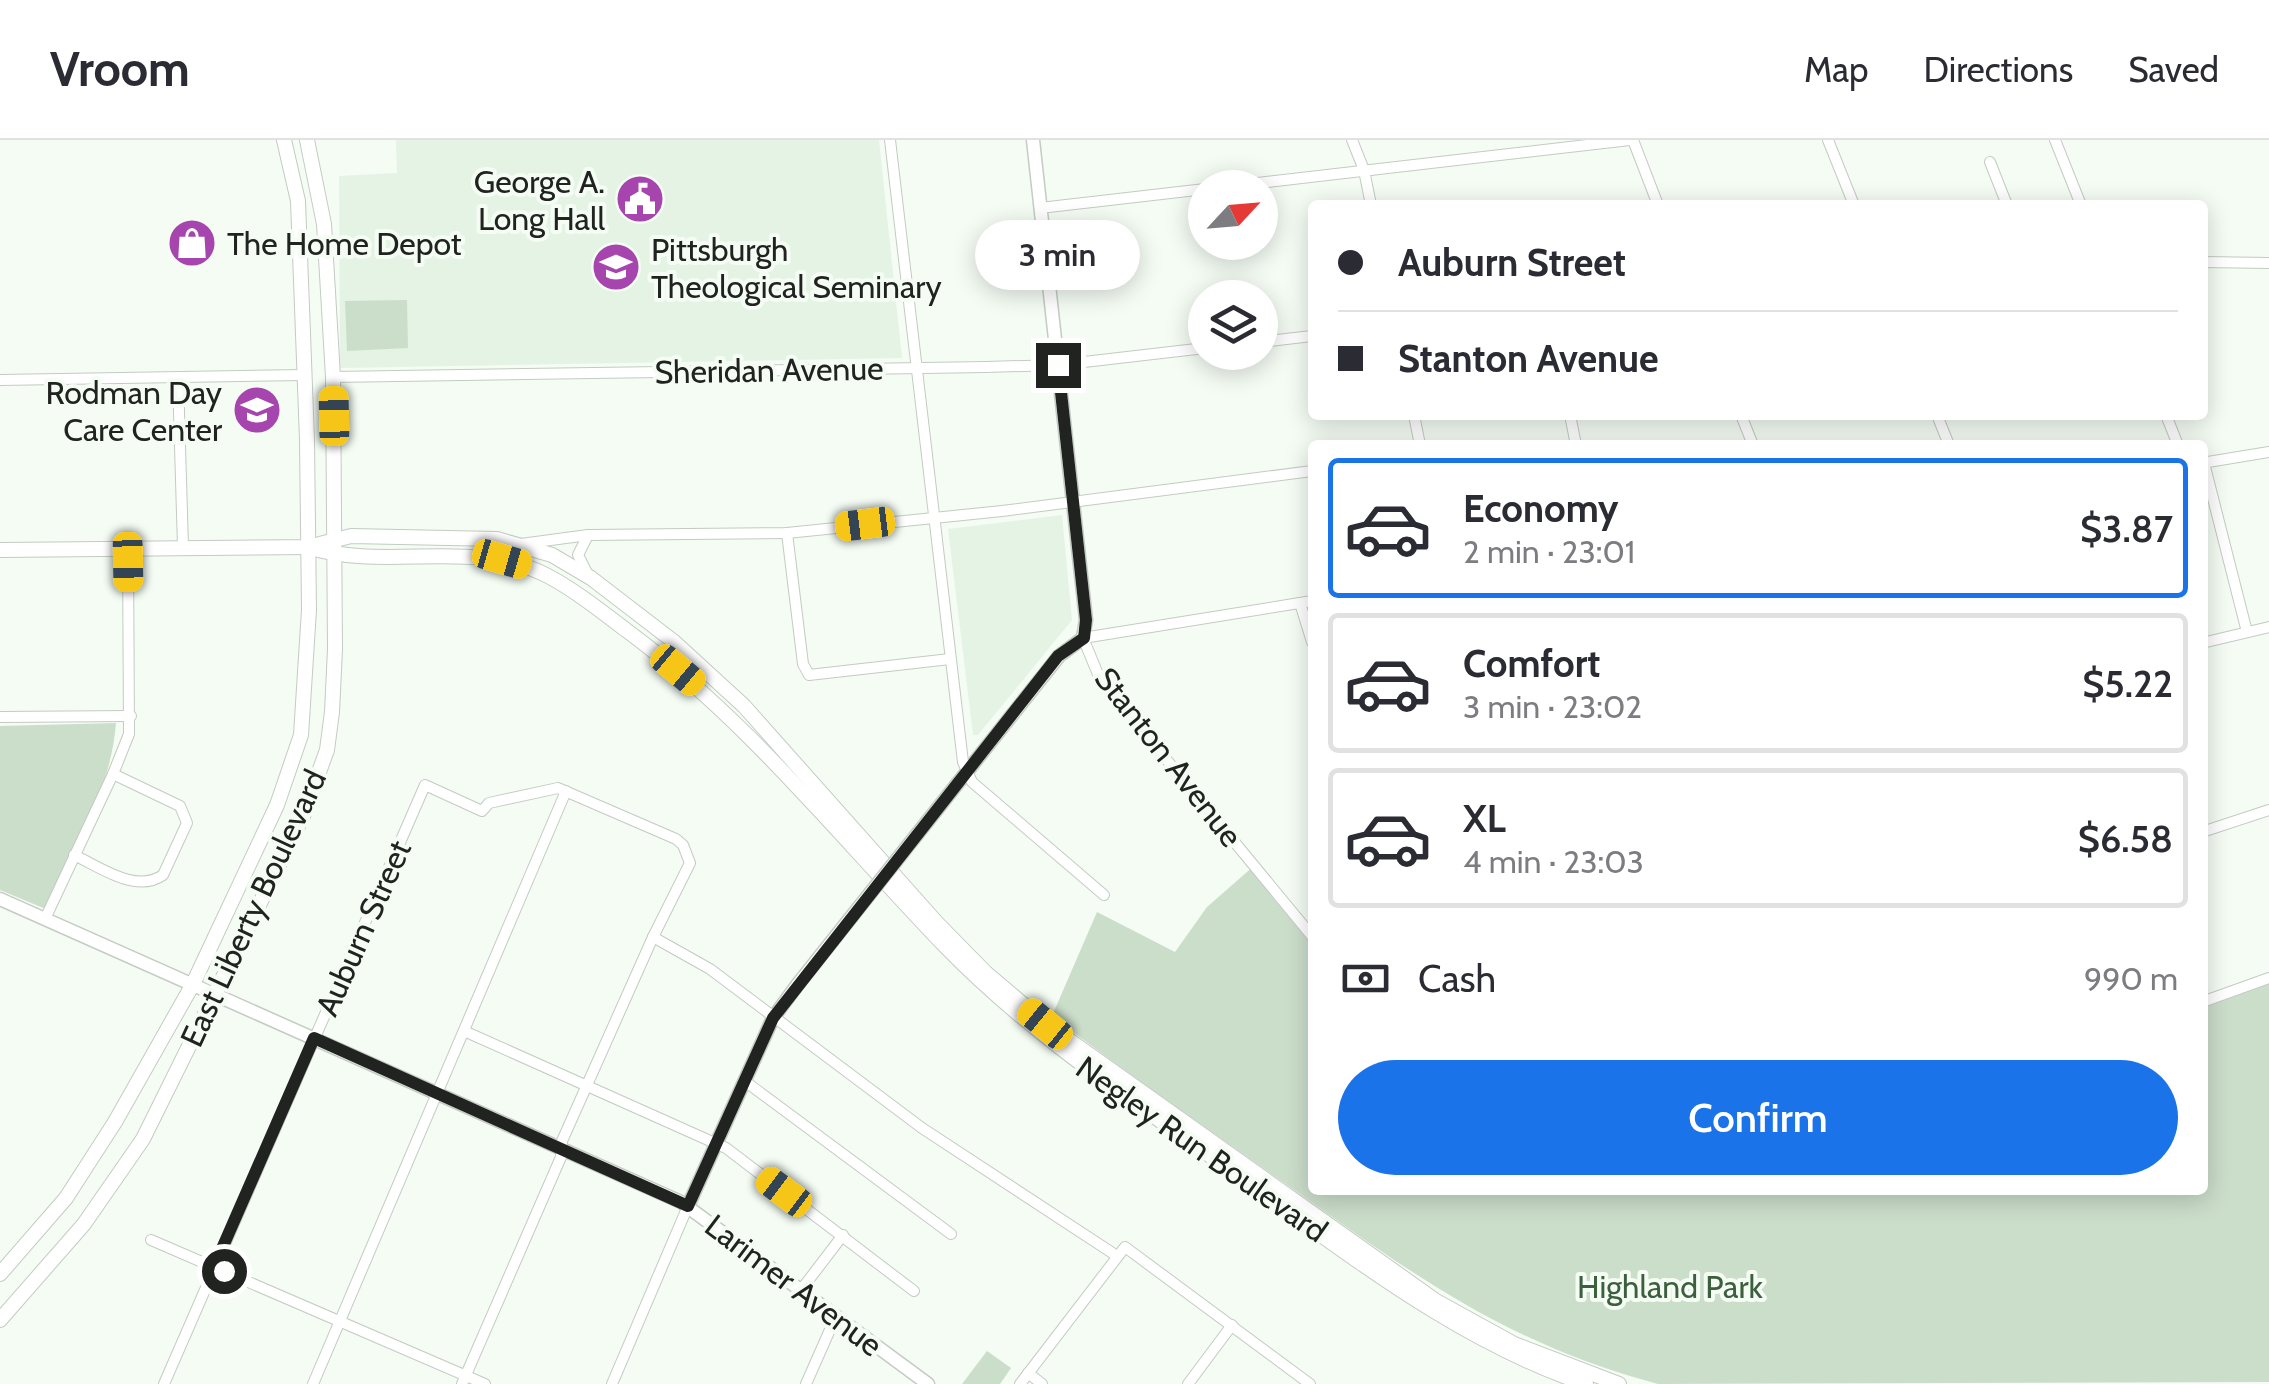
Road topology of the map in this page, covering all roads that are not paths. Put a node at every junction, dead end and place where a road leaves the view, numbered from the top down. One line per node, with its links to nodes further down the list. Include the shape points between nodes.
1 (284, 140): 26 (main road, East Liberty Boulevard, via 298,200)
2 (307, 140): 27 (main road, East Liberty Boulevard, via 324,224)
3 (890, 140): 25 (street)
4 (1032, 140): 18 (street, Stanton Avenue)
5 (1352, 140): 10 (street)
6 (1631, 140): 10 (street); 14 (street)
7 (1828, 140): 15 (street)
8 (2055, 140): 17 (street)
9 (1990, 162): 16 (street)
10 (1364, 170): 11 (street); 13 (street)
11 (1278, 180)
12 (1188, 190): 18 (street)
13 (1370, 200)
14 (1656, 200)
15 (1852, 200)
16 (2005, 200)
17 (2079, 200)
18 (1040, 208): 24 (street, Stanton Avenue)
19 (2208, 262): 20 (street)
20 (2269, 263)
21 (1308, 336): 22 (street)
22 (1278, 340)
23 (1188, 350): 24 (street, Sheridan Avenue)
24 (1058, 365): 25 (street, Sheridan Avenue); 34 (street, Stanton Avenue)
25 (915, 367): 27 (street, Sheridan Avenue); 35 (street)
26 (304, 376): 28 (street); 40 (main road, East Liberty Boulevard)
27 (333, 377): 38 (main road, East Liberty Boulevard)
28 (178, 378): 29 (street); 42 (street)
29 (0, 380)
30 (2269, 452): 31 (street)
31 (2208, 462)
32 (1308, 472): 34 (street)
33 (2208, 482): 48 (street)
34 (1073, 501): 35 (street); 49 (street, Stanton Avenue)
35 (934, 516): 36 (street); 51 (street)
36 (787, 533): 37 (street); 51 (street, via 806,673)
37 (588, 534): 39 (street); 45 (street, via 578,555)
38 (335, 538): 39 (main road, Negley Run Boulevard, via 469,537); 40 (main road, Negley Run Boulevard); 44 (main road, East Liberty Boulevard)
39 (522, 544): 45 (main road, Negley Run Boulevard)
40 (308, 547): 42 (main road); 44 (main road, Negley Run Boulevard); 66 (main road, East Liberty Boulevard, via 306,683 296,752)
41 (128, 548): 42 (main road); 43 (main road); 52 (street)
42 (183, 548)
43 (0, 550)
44 (334, 555): 67 (main road, East Liberty Boulevard, via 334,686 326,750 303,816); 102 (main road, Negley Run Boulevard, via 502,559 584,598 696,685 962,964 1039,1031 1410,1296 1489,1343)
45 (590, 578): 103 (main road, Negley Run Boulevard, via 744,706 936,922 1045,1024 1436,1302 1514,1344)
46 (1306, 602): 49 (street)
47 (2269, 627): 48 (street)
48 (2248, 632): 50 (street)
49 (1084, 638): 54 (street, via 1058,656); 63 (street, Stanton Avenue, via 1100,679)
50 (2208, 642)
51 (950, 659): 54 (street)
52 (131, 716): 53 (street); 55 (street)
53 (0, 717)
54 (967, 772): 60 (street); 69 (street, bridge)
55 (113, 774): 59 (street); 59 (street, via 185,814 162,875 138,883)
56 (566, 791): 64 (street, via 683,844 690,863); 70 (street); 71 (street, Auburn Street, via 489,803 482,811 425,785)
57 (2269, 810): 58 (street)
58 (2208, 830)
59 (74, 856): 62 (street)
60 (1104, 895)
61 (0, 899): 62 (street, Larimer Avenue)
62 (45, 919): 66 (street, Larimer Avenue)
63 (1308, 931)
64 (653, 936): 69 (street); 73 (street)
65 (2269, 978): 68 (street)
66 (193, 984): 67 (street, Larimer Avenue); 83 (main road, East Liberty Boulevard, via 66,1198)
67 (214, 994): 71 (street, Larimer Avenue); 87 (main road, East Liberty Boulevard, via 142,1139 84,1224)
68 (2208, 1000)
69 (773, 1018): 72 (street); 81 (street, via 922,1128)
70 (464, 1031): 73 (street); 74 (street)
71 (314, 1038): 74 (street, Larimer Avenue); 82 (street, Auburn Street)
72 (746, 1082): 75 (street); 78 (street)
73 (587, 1086): 75 (street); 76 (street)
74 (438, 1093): 76 (street, Larimer Avenue); 88 (street)
75 (716, 1144): 77 (street); 79 (street)
76 (562, 1148): 77 (street, Larimer Avenue); 91 (street)
77 (688, 1206): 84 (street, Larimer Avenue); 95 (street)
78 (951, 1234)
79 (842, 1235): 84 (street); 85 (street)
80 (151, 1240): 82 (street)
81 (1117, 1256): 89 (street, via 1124,1247); 90 (street)
82 (214, 1267): 88 (street); 92 (street, Auburn Street)
83 (0, 1274)
84 (801, 1290): 86 (street, Larimer Avenue)
85 (914, 1291)
86 (836, 1316): 96 (street); 97 (street, Larimer Avenue)
87 (0, 1320)
88 (340, 1321): 91 (street); 93 (street)
89 (1232, 1325): 100 (street); 101 (street)
90 (1028, 1373): 98 (street); 99 (street)
91 (464, 1380): 94 (street)
92 (164, 1384)
93 (313, 1384)
94 (485, 1384)
95 (612, 1384)
96 (806, 1384)
97 (928, 1384)
98 (1020, 1384)
99 (1042, 1384)
100 (1188, 1384)
101 (1310, 1384)
102 (1586, 1384)
103 (1620, 1384)

